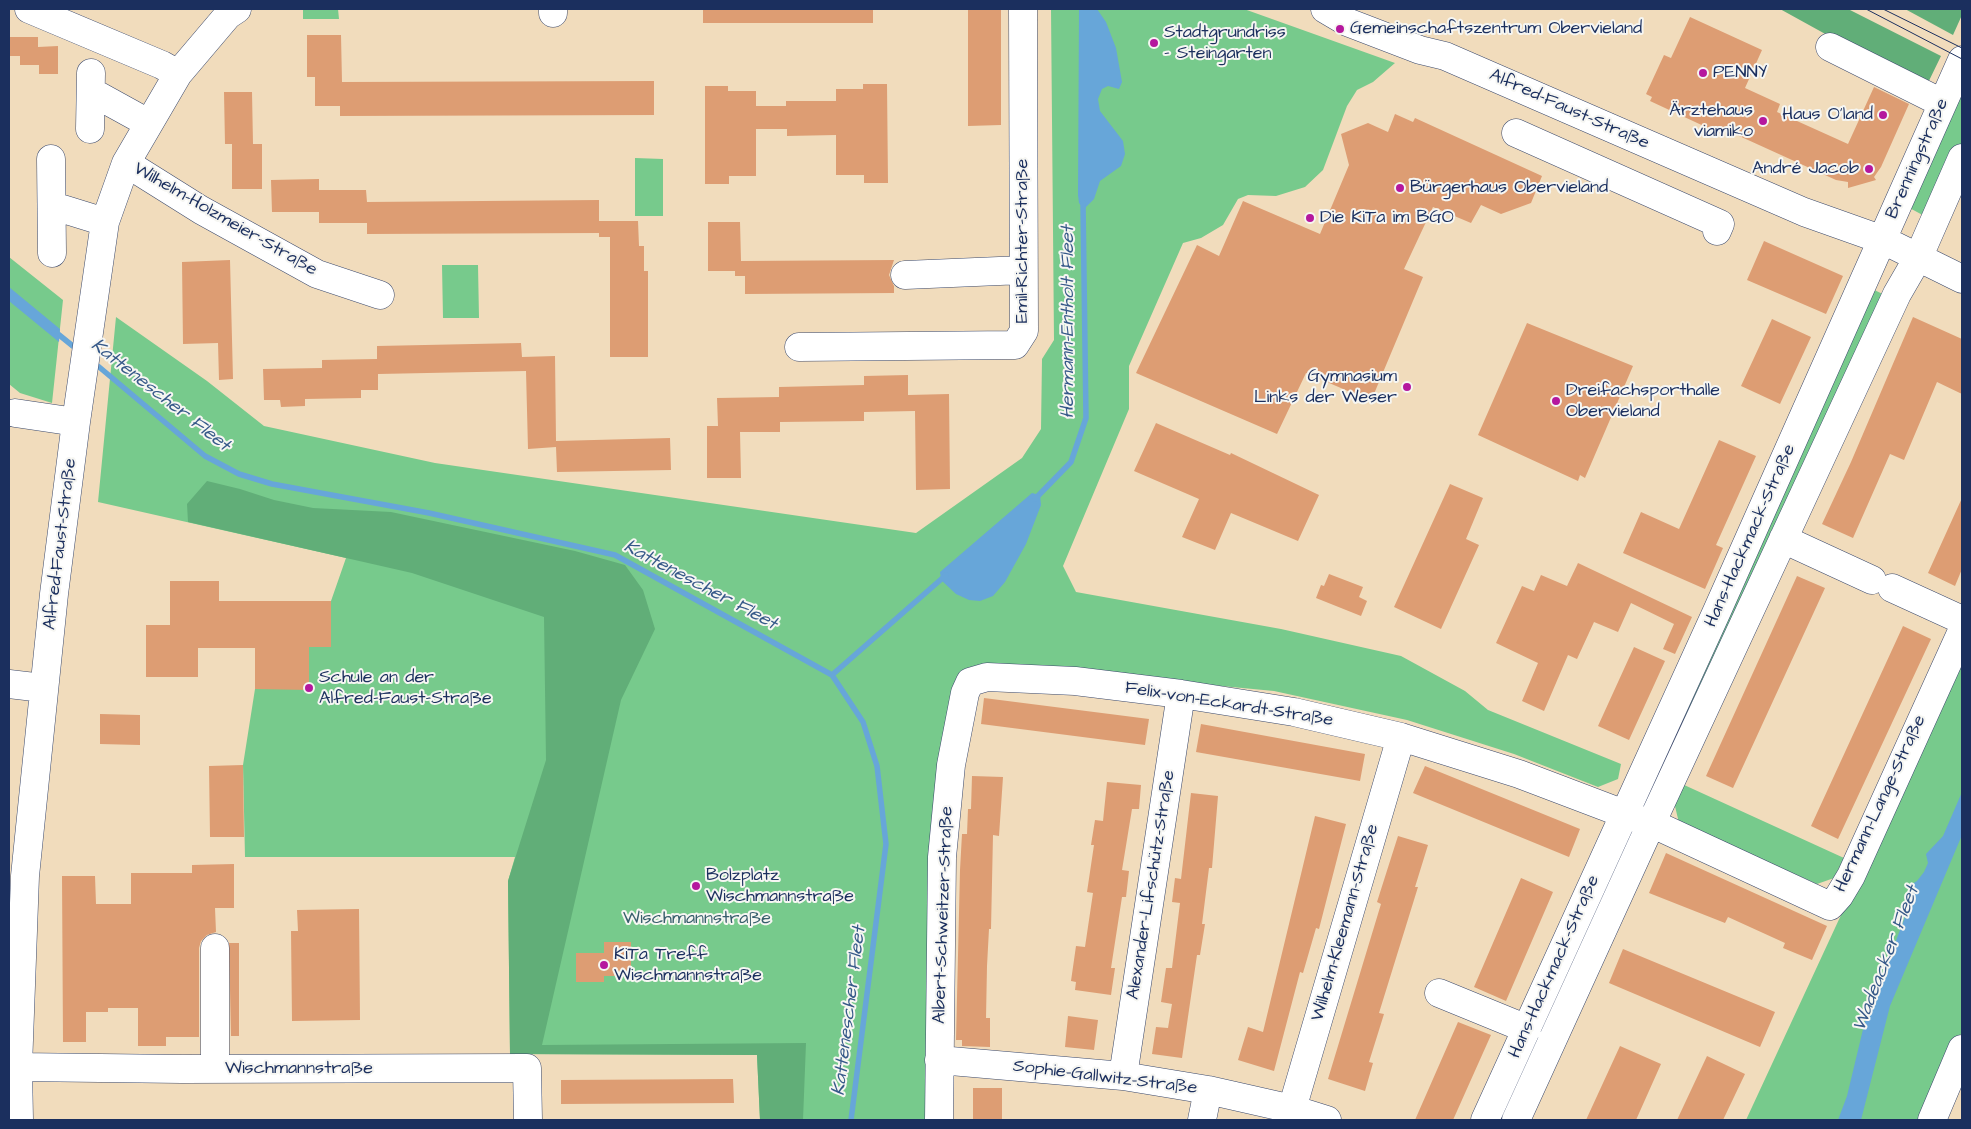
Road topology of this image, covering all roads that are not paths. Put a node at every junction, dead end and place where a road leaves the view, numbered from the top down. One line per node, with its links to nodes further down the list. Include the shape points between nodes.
1 (29, 9): 9 (street)
2 (237, 9): 9 (street, Alfred-Faust-Straße, via 228,15)
3 (1023, 9): 25 (street, Emil-Richter-Straße)
4 (1325, 9): 7 (street, Alfred-Faust-Straße, via 1347,22 1420,50)
5 (1356, 9): 7 (street, Alfred-Faust-Straße, via 1422,37)
6 (1830, 47): 10 (street)
7 (1445, 56): 17 (street, Alfred-Faust-Straße)
8 (1962, 60): 10 (street, Brenningstraße)
9 (178, 74): 11 (street, Alfred-Faust-Straße)
10 (1942, 104): 22 (street, Brenningstraße)
11 (148, 122): 12 (street, via 99,96 90,85); 16 (street, Alfred-Faust-Straße)
12 (90, 129)
13 (1516, 133): 19 (street)
14 (1962, 158): 24 (street)
15 (51, 159): 18 (street)
16 (126, 163): 20 (street, Alfred-Faust-Straße); 28 (street, Wilhelm-Holzmeier-Straße, via 201,210 317,274)
17 (1695, 167): 19 (street); 22 (street, Alfred-Faust-Straße, via 1804,212 1842,241)
18 (52, 209): 20 (street, via 64,209); 23 (street)
19 (1679, 210): 21 (street, via 1720,224)
20 (105, 222): 32 (street, Alfred-Faust-Straße)
21 (1718, 231)
22 (1879, 249): 24 (street, Alfred-Faust-Straße); 41 (street, Hans-Hackmack-Straße)
23 (52, 253)
24 (1914, 265): 27 (street); 29 (street); 33 (street, Hans-Hackmack-Straße, via 1896,294)
25 (1023, 270): 26 (street); 30 (street, Emil-Richter-Straße, via 1024,331 1015,345)
26 (905, 275)
27 (1962, 279)
28 (380, 296)
29 (1962, 298)
30 (799, 347)
31 (15, 413): 32 (street)
32 (76, 422): 38 (street, Alfred-Faust-Straße)
33 (1783, 539): 34 (street); 42 (street, Hans-Hackmack-Straße)
34 (1962, 620)
35 (1962, 631): 42 (street, Hermann-Lange-Straße, via 1851,876 1830,906)
36 (970, 682): 39 (street, Felix-von-Eckardt-Straße, via 987,677 1075,681); 47 (street, Albert-Schweitzer-Straße, via 951,764 942,857)
37 (9, 684): 38 (street)
38 (43, 688): 48 (street, Alfred-Faust-Straße, via 25,876)
39 (1181, 694): 40 (street, Felix-von-Eckardt-Straße, via 1294,712); 50 (street, Alexander-Lifschütz-Straße)
40 (1401, 738): 41 (street, Felix-von-Eckardt-Straße, via 1519,774); 52 (street, Wilhelm-Kleemann-Straße)
41 (1624, 814): 42 (street); 45 (street, Hans-Hackmack-Straße)
42 (1651, 824): 59 (street, Hans-Hackmack-Straße)
43 (215, 948): 49 (street)
44 (1439, 993): 45 (street)
45 (1526, 1029): 58 (street, Hans-Hackmack-Straße)
46 (1962, 1048): 60 (street)
47 (939, 1060): 50 (street, Sophie-Gallwitz-Straße); 55 (street, Albert-Schweitzer-Straße)
48 (18, 1067): 49 (street, Wischmannstraße); 53 (street, Alfred-Faust-Straße)
49 (215, 1069): 54 (street, Wischmannstraße, via 527,1068)
50 (1123, 1076): 51 (street, Sophie-Gallwitz-Straße)
51 (1208, 1090): 52 (street, Sophie-Gallwitz-Straße); 56 (street)
52 (1292, 1109): 57 (street, Sophie-Gallwitz-Straße)
53 (19, 1120)
54 (528, 1120)
55 (939, 1120)
56 (1202, 1120)
57 (1327, 1120)
58 (1485, 1120)
59 (1516, 1120)
60 (1932, 1120)

